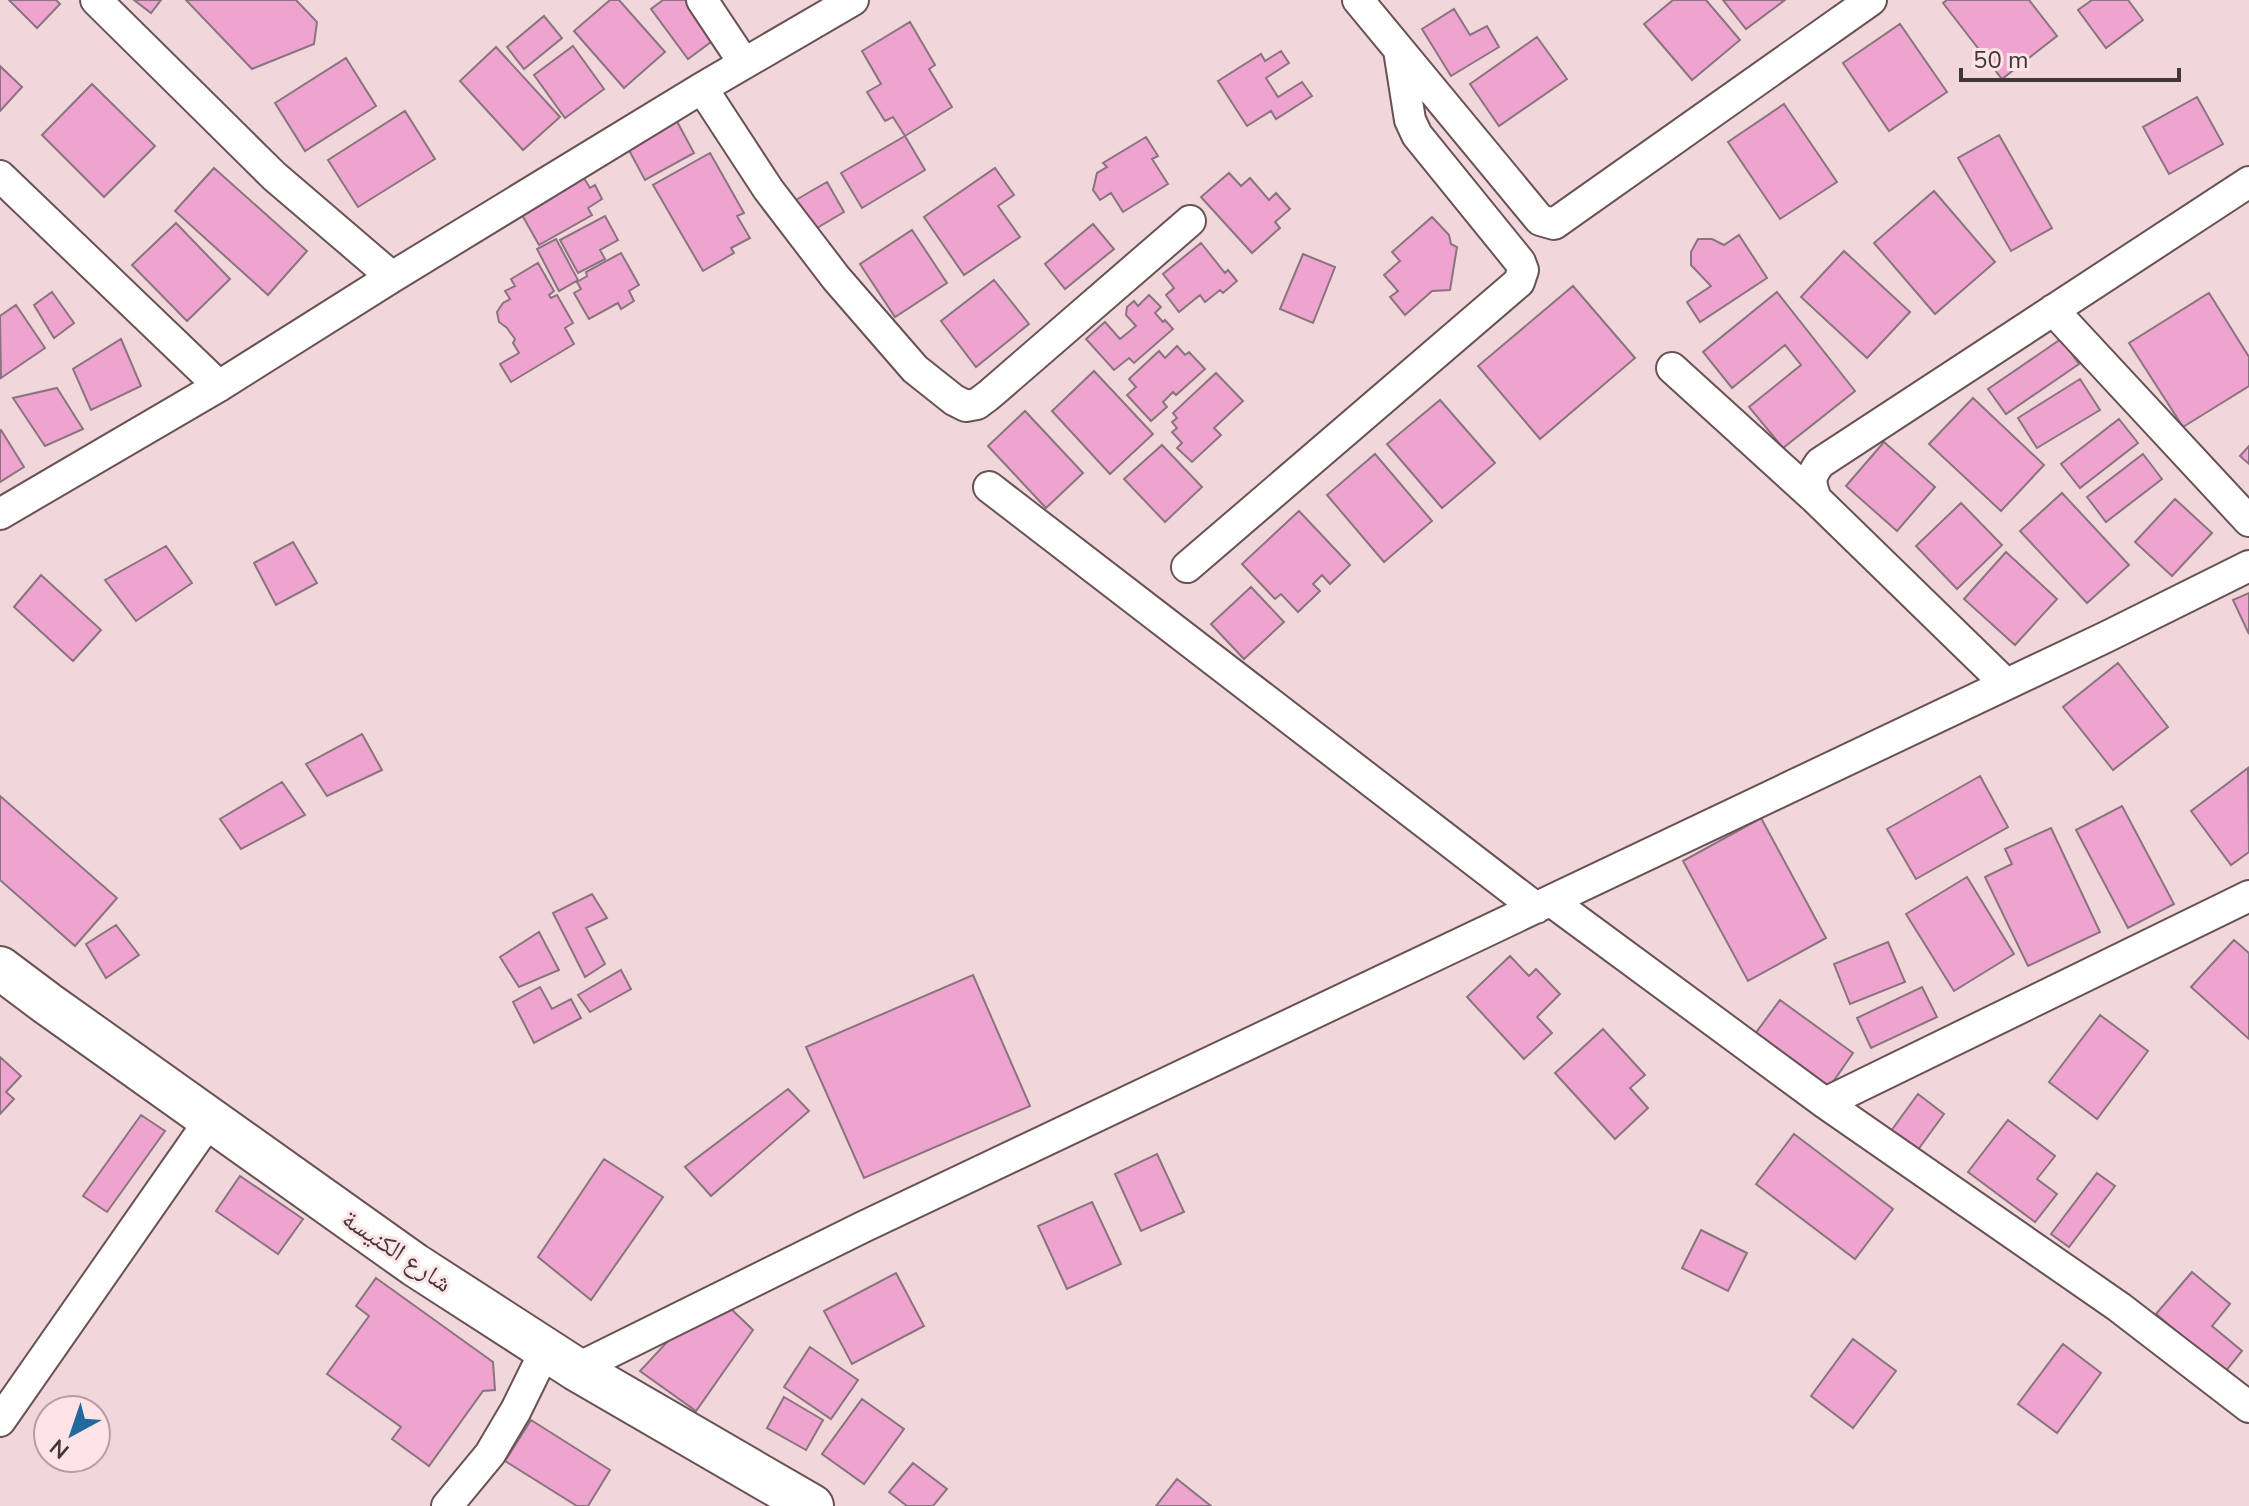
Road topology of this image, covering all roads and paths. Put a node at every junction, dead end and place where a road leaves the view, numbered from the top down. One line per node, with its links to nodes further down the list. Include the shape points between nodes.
1 (96, 0): 12 (street, via 274,176)
2 (702, 0): 7 (street)
3 (853, 0): 7 (street)
4 (1358, 0): 6 (street)
5 (1871, 0): 6 (street, via 1554,224 1540,220)
6 (1399, 50): 21 (street, via 1417,135 1520,262 1519,282)
7 (744, 63): 8 (street)
8 (702, 88): 11 (street, via 768,189 836,278 915,369 966,406 989,395); 12 (street)
9 (0, 176): 15 (street)
10 (2249, 182): 13 (street)
11 (1190, 221)
12 (392, 277): 15 (street)
13 (2053, 310): 17 (street, via 1820,463 1810,483); 19 (street)
14 (1672, 368): 17 (street)
15 (219, 386): 18 (street)
16 (989, 487): 24 (street)
17 (1816, 499): 22 (street)
18 (0, 514)
19 (2249, 521)
20 (2249, 566): 22 (street)
21 (1187, 567)
22 (2006, 684): 24 (street)
23 (2249, 896): 26 (street)
24 (1544, 904): 26 (street); 28 (street, via 863,1227)
25 (0, 968): 27 (main road, شارع الكنيسة)
26 (1825, 1103): 29 (street, via 2119,1307)
27 (210, 1120): 28 (main road, شارع الكنيسة, via 415,1265); 30 (street)
28 (561, 1359): 31 (street, via 516,1410 490,1454); 32 (main road, شارع الكنيسة)
29 (2249, 1407)
30 (0, 1421)
31 (447, 1506)
32 (812, 1506)

